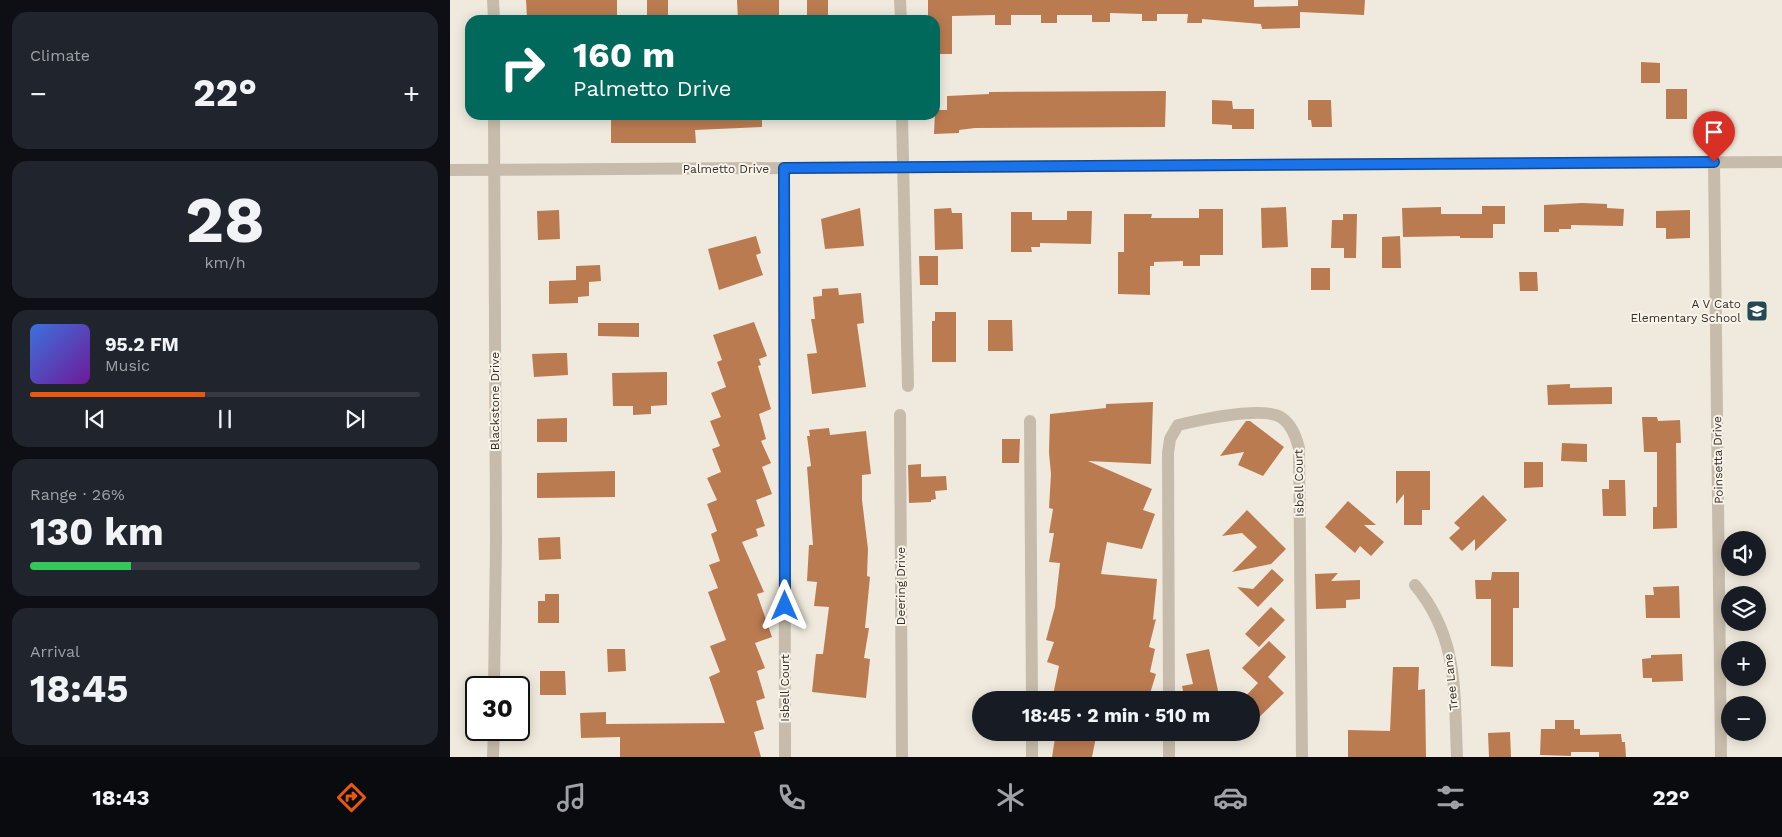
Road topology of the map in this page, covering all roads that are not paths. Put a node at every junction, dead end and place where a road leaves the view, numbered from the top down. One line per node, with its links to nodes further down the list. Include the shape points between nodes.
1 (494, 0): 3 (street)
2 (900, 0): 4 (street)
3 (494, 15)
4 (901, 15)
5 (494, 120): 12 (street, Blackstone Drive)
6 (902, 120): 10 (street)
7 (1714, 162): 8 (street, Palmetto Drive); 10 (street, Palmetto Drive); 30 (street, Poinsetta Drive)
8 (1782, 162)
9 (784, 168): 10 (street, Palmetto Drive); 12 (street, Palmetto Drive); 24 (street, Isbell Court)
10 (903, 168): 13 (street)
11 (450, 170): 12 (street, Palmetto Drive)
12 (494, 170): 17 (street, Blackstone Drive)
13 (908, 386)
14 (900, 415): 25 (street, Deering Drive)
15 (1030, 421): 18 (street)
16 (1415, 585): 29 (street, Tree Lane, via 1431,604 1448,648 1452,665)
17 (494, 676)
18 (1032, 691)
19 (1169, 691): 28 (street, Isbell Court, via 1170,438 1178,426 1205,418 1251,413 1280,416 1288,422 1299,448)
20 (494, 741): 23 (street)
21 (1032, 741): 26 (street)
22 (1169, 741): 27 (street)
23 (493, 757)
24 (784, 757)
25 (902, 757)
26 (1032, 757)
27 (1169, 757)
28 (1302, 757)
29 (1457, 757)
30 (1721, 757)

